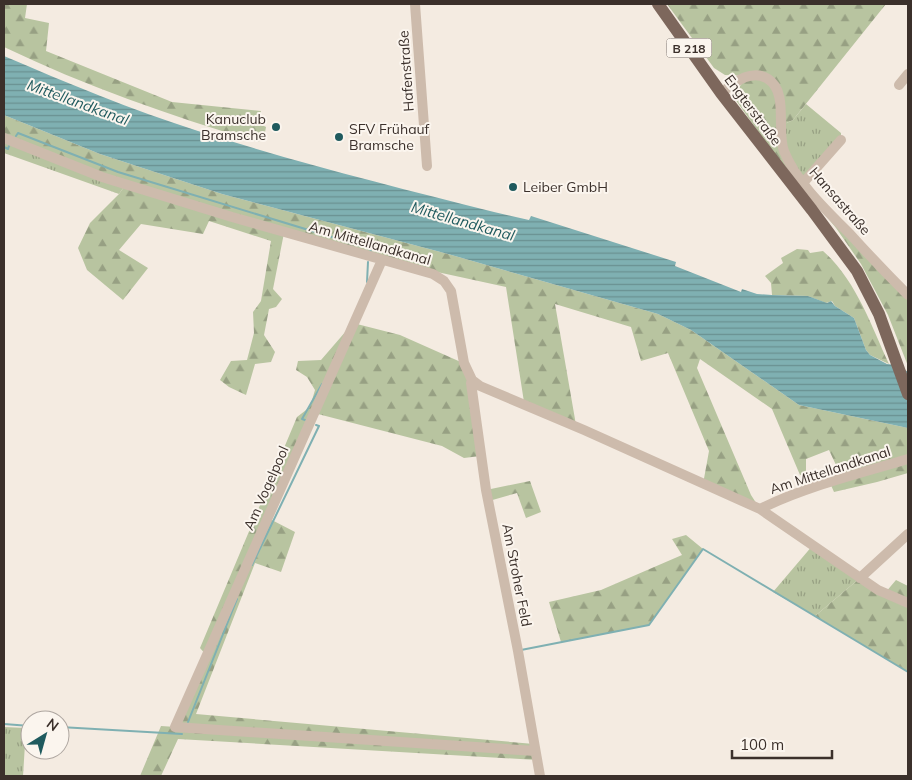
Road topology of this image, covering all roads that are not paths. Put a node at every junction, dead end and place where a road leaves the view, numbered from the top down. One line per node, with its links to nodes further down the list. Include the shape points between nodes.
1 (415, 4): 8 (street, Hafenstraße)
2 (658, 4): 5 (main road, Engterstraße / B 218)
3 (908, 74): 4 (street)
4 (899, 85)
5 (720, 93): 9 (street, Hansastraße, via 748,76 759,75 769,79 781,101 780,137 784,151); 13 (main road, Engterstraße / B 218, via 857,271 872,298)
6 (4, 138): 10 (street, Am Mittellandkanal, via 102,177)
7 (841, 140): 9 (street)
8 (427, 166)
9 (803, 183): 11 (street, Hansastraße)
10 (382, 260): 12 (street, Am Mittellandkanal, via 433,274 448,286 455,304 464,363); 19 (street, Am Vogelpool, via 175,727)
11 (908, 295)
12 (472, 380): 15 (street, Am Mittellandkanal); 19 (street, Am Stroher Feld, via 486,490)
13 (908, 394)
14 (908, 459): 15 (street, Am Mittellandkanal, via 842,478)
15 (760, 509): 17 (street, Am Mittellandkanal)
16 (908, 534): 17 (street)
17 (860, 578): 18 (street, Am Mittellandkanal)
18 (908, 603)
19 (535, 751): 20 (street, Am Stroher Feld)
20 (540, 776)

